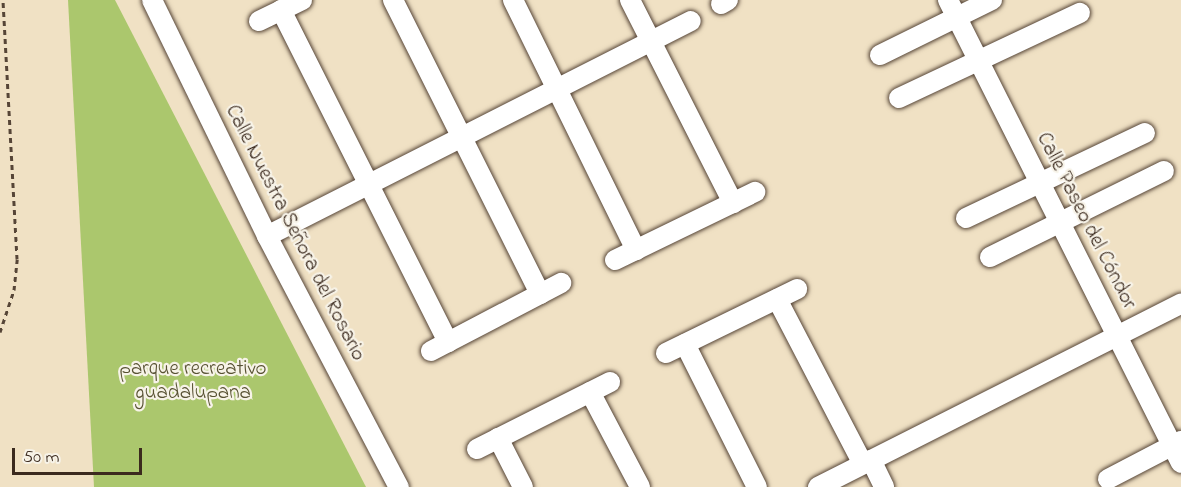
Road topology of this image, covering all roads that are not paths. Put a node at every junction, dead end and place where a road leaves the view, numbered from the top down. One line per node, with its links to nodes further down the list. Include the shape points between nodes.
1 (152, 0): 26 (street, Calle Nuestra Señora del Rosario)
2 (302, 0): 8 (street)
3 (393, 0): 18 (street)
4 (513, 0): 15 (street)
5 (630, 0): 12 (street)
6 (992, 0): 7 (street)
7 (952, 8): 13 (street); 14 (street, Calle Paseo del Cóndor)
8 (281, 10): 10 (street); 21 (street)
9 (1080, 13): 14 (street)
10 (259, 21)
11 (690, 21): 12 (street)
12 (650, 40): 15 (street); 23 (street)
13 (880, 55)
14 (978, 60): 16 (street); 20 (street, Calle Paseo del Cóndor)
15 (557, 87): 18 (street); 27 (street)
16 (899, 98)
17 (1145, 133): 20 (street)
18 (463, 136): 21 (street); 32 (street)
19 (1164, 171): 25 (street)
20 (1039, 181): 24 (street); 25 (street, Calle Paseo del Cóndor)
21 (366, 185): 26 (street); 32 (street, via 439,347)
22 (755, 192): 23 (street)
23 (733, 203): 27 (street)
24 (966, 218)
25 (1060, 223): 28 (street); 35 (street, Calle Paseo del Cóndor)
26 (267, 236): 45 (street, Calle Nuestra Señora del Rosario)
27 (636, 250): 29 (street)
28 (990, 256)
29 (615, 260)
30 (561, 283): 32 (street)
31 (797, 289): 33 (street)
32 (540, 294)
33 (777, 299): 36 (street); 43 (street)
34 (1181, 304): 35 (street)
35 (1117, 336): 42 (street, Calle Paseo del Cóndor); 43 (street)
36 (685, 344): 37 (street); 48 (street)
37 (666, 353)
38 (610, 382): 39 (street)
39 (590, 392): 40 (street); 47 (street)
40 (498, 438): 41 (street); 46 (street)
41 (477, 449)
42 (1178, 450): 44 (street)
43 (867, 462): 49 (street); 50 (street)
44 (1108, 479)
45 (399, 487)
46 (523, 487)
47 (640, 487)
48 (757, 487)
49 (818, 487)
50 (884, 487)

